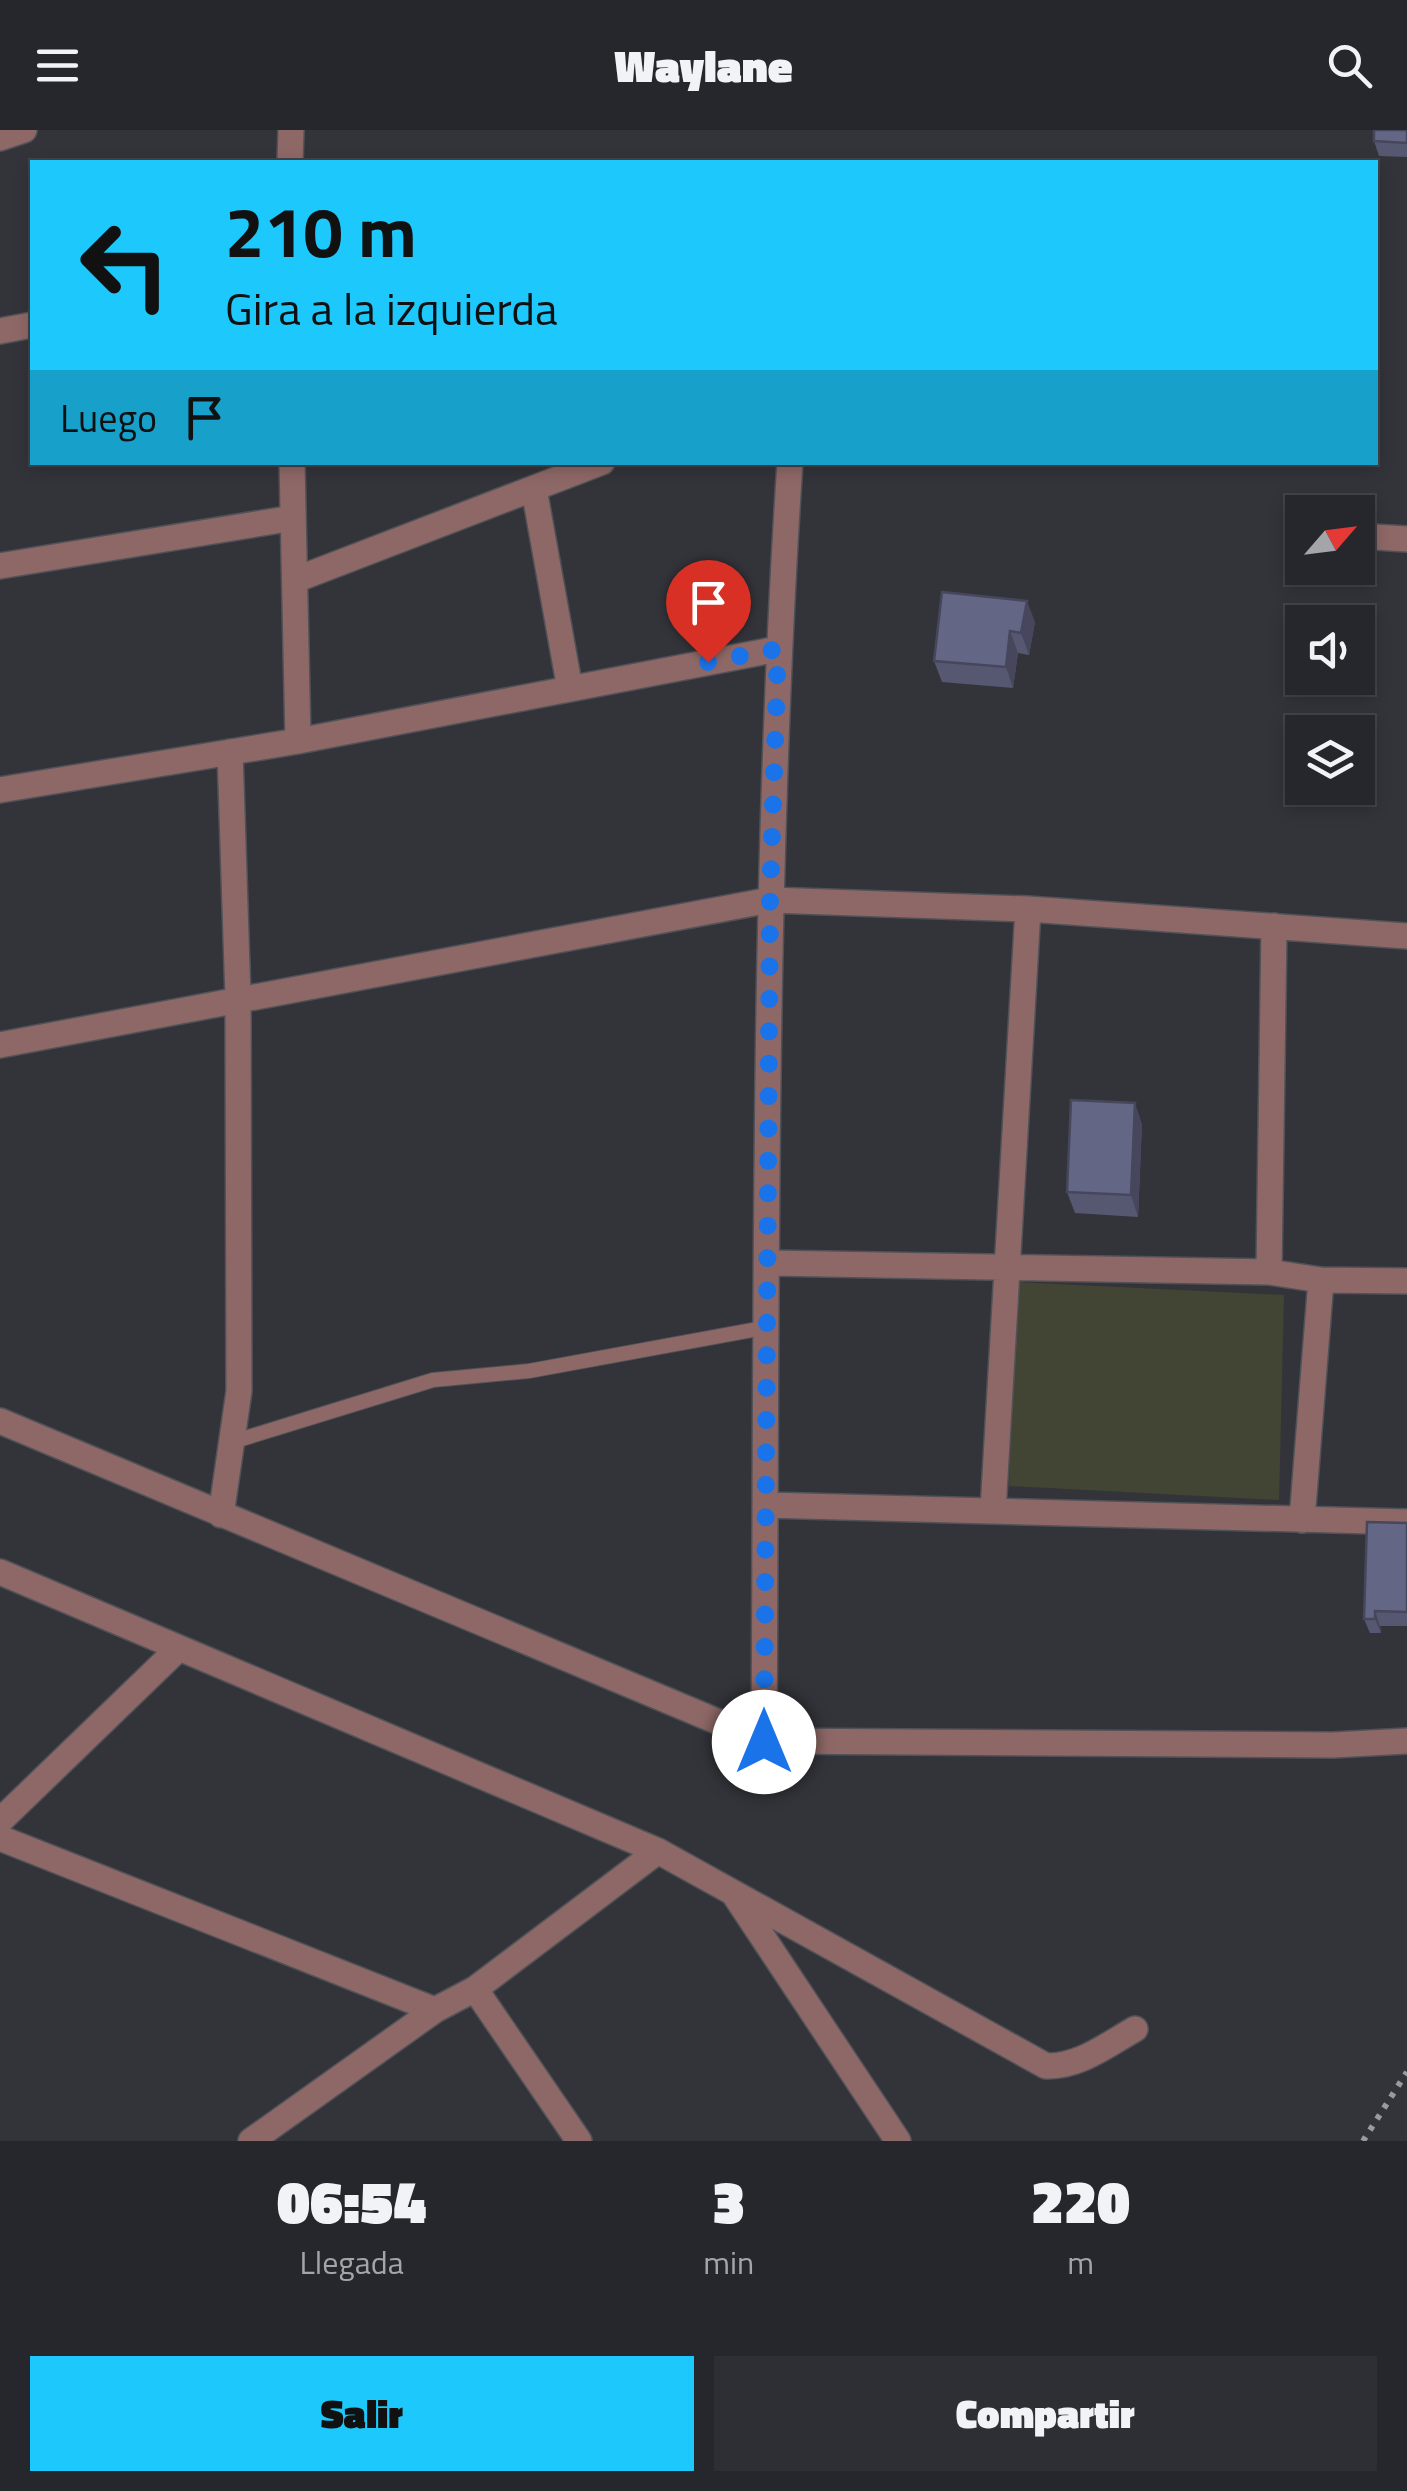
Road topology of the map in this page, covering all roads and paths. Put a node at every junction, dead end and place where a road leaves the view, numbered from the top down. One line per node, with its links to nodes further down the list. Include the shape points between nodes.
1 (24, 130): 3 (street)
2 (290, 130): 4 (street)
3 (0, 138)
4 (290, 160)
5 (30, 325): 6 (street)
6 (0, 330)
7 (292, 465): 11 (street)
8 (594, 465): 10 (street)
9 (790, 465): 16 (street)
10 (534, 489): 15 (street); 17 (street)
11 (293, 518): 14 (street); 15 (street)
12 (1375, 537): 13 (street)
13 (1407, 538)
14 (0, 566)
15 (294, 580): 18 (street)
16 (778, 649): 17 (street); 21 (street)
17 (570, 688): 18 (street)
18 (298, 741): 19 (street)
19 (230, 752): 20 (street); 25 (street)
20 (0, 790)
21 (770, 900): 22 (street); 25 (street); 27 (street)
22 (1028, 909): 23 (street); 28 (street)
23 (1274, 926): 24 (street); 29 (street)
24 (1407, 936)
25 (238, 998): 26 (street); 34 (street, via 239,1391)
26 (0, 1045)
27 (770, 1263): 28 (street); 32 (street)
28 (1006, 1264): 29 (street); 36 (street)
29 (1269, 1272): 30 (street)
30 (1321, 1280): 31 (street); 38 (street)
31 (1407, 1281)
32 (768, 1326): 34 (lane, via 530,1371 433,1380); 35 (street)
33 (0, 1421): 37 (street)
34 (232, 1442): 37 (street)
35 (766, 1505): 36 (street); 43 (street)
36 (993, 1511): 38 (street)
37 (221, 1515): 43 (street)
38 (1302, 1520): 39 (street)
39 (1407, 1522)
40 (0, 1572): 41 (street)
41 (178, 1650): 44 (street); 46 (street)
42 (1407, 1741): 43 (street)
43 (764, 1742)
44 (0, 1821)
45 (0, 1838): 49 (street)
46 (658, 1851): 47 (street); 48 (street)
47 (731, 1890): 50 (street, via 1046,2066 1082,2060); 54 (street)
48 (475, 1989): 49 (street); 53 (street)
49 (435, 2010): 52 (street)
50 (1135, 2029)
51 (1407, 2072): 55 (path)
52 (251, 2141)
53 (579, 2141)
54 (898, 2141)
55 (1363, 2141)

